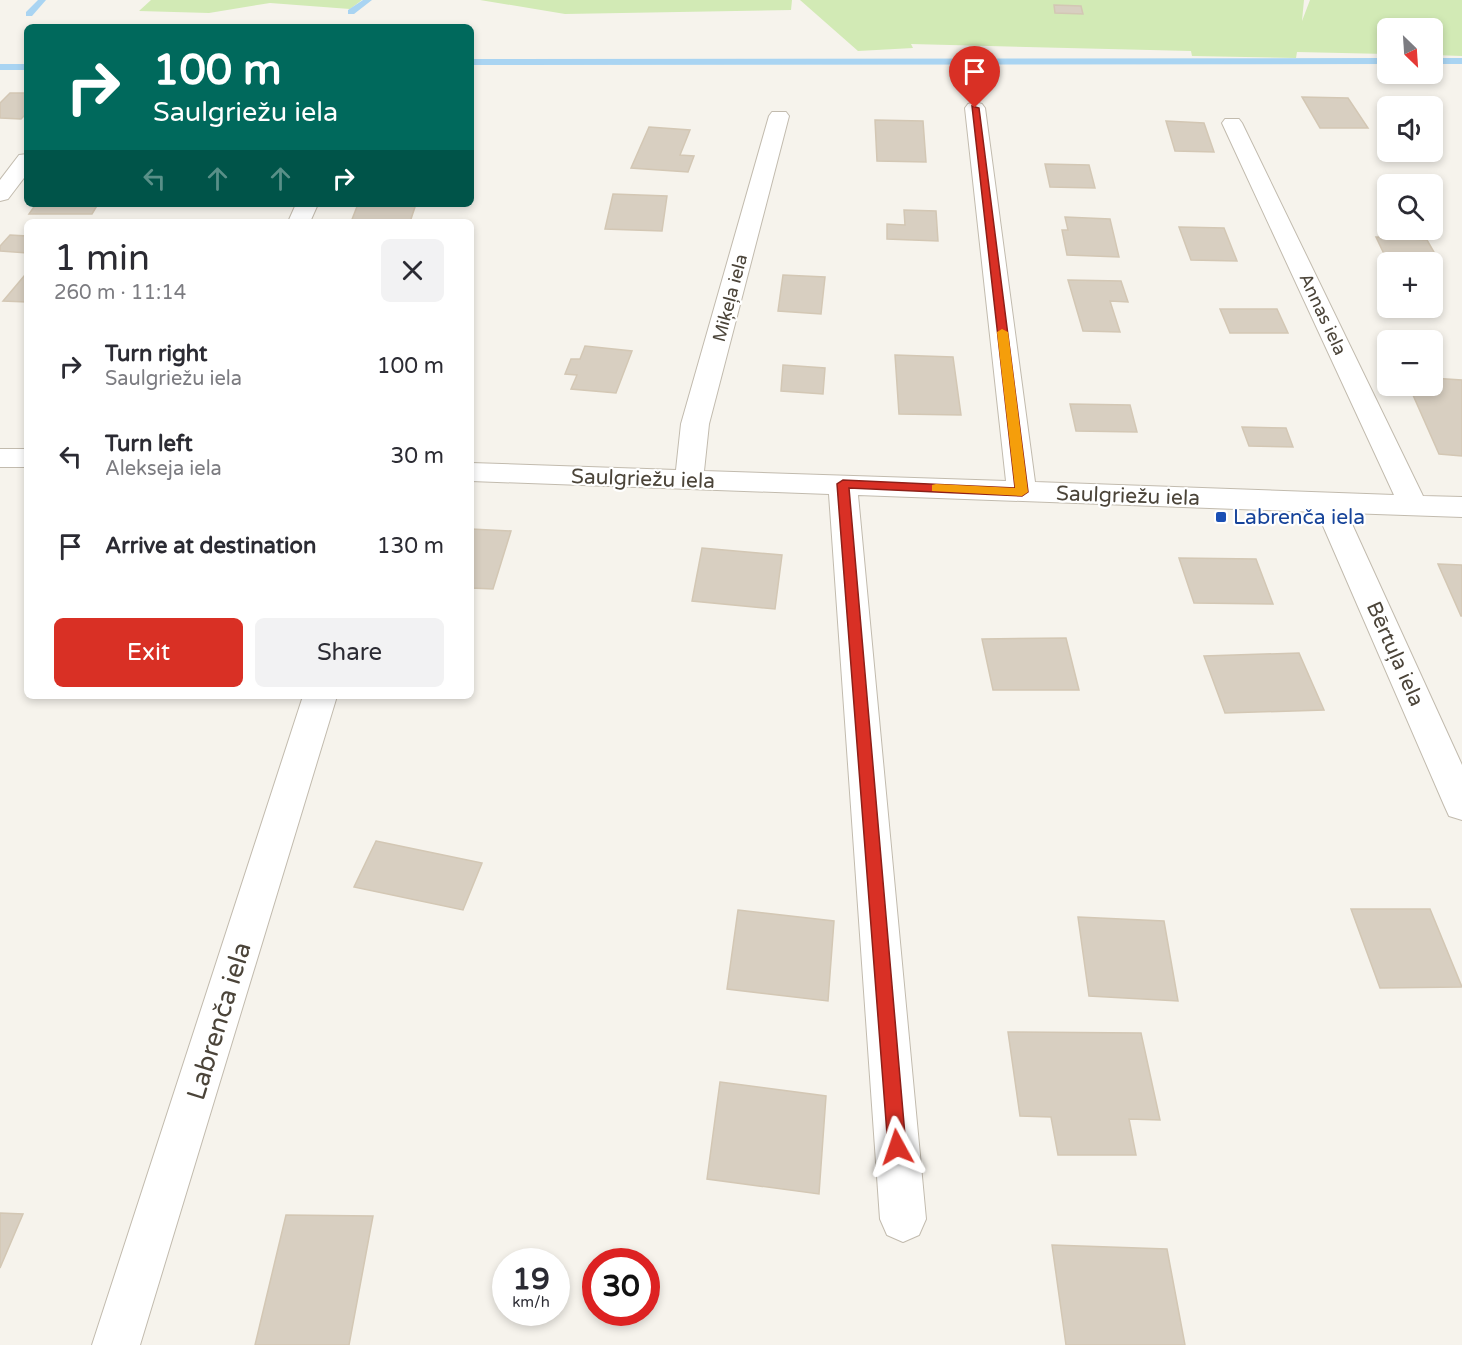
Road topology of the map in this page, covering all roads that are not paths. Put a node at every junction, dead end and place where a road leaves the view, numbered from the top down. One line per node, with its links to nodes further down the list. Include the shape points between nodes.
1 (975, 108): 11 (street)
2 (779, 116): 9 (street, Miķeļa iela, via 696,424)
3 (1232, 123): 13 (street, Annas iela)
4 (24, 164): 5 (street)
5 (0, 194)
6 (0, 458): 7 (street)
7 (24, 458)
8 (474, 472): 9 (street, Saulgriežu iela)
9 (689, 481): 10 (street, Saulgriežu iela)
10 (843, 484): 11 (street, Saulgriežu iela); 17 (street)
11 (1022, 492): 12 (street, Saulgriežu iela)
12 (1328, 503): 13 (street, Saulgriežu iela); 16 (street, Bērtuļa iela)
13 (1413, 505): 14 (street, Saulgriežu iela)
14 (1462, 507)
15 (319, 699): 18 (street, Labrenča iela)
16 (1462, 805)
17 (903, 1219)
18 (116, 1345)

